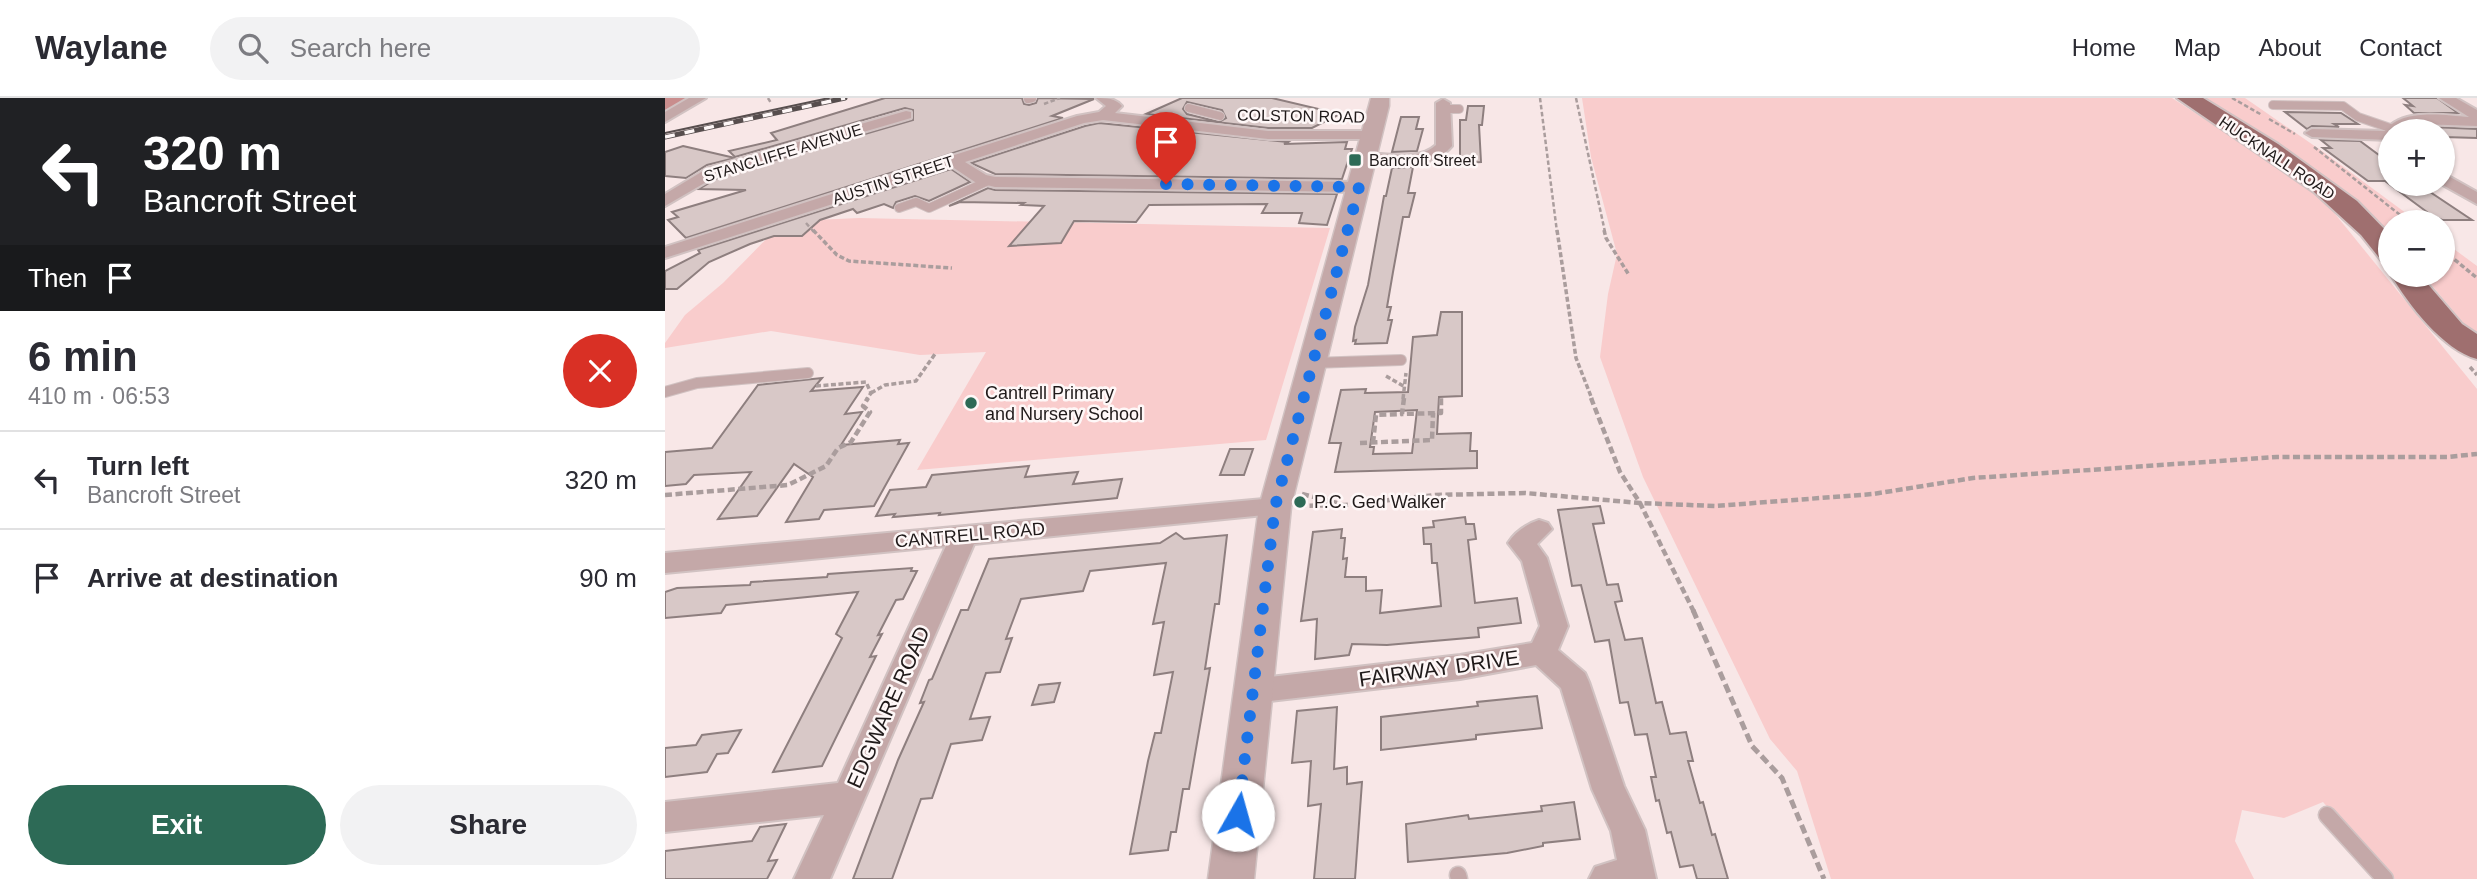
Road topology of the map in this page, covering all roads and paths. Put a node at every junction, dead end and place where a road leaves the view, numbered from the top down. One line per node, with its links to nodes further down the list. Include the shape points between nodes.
1 (768, 98): 10 (path)
2 (1060, 98): 14 (path)
3 (1380, 98): 27 (street)
4 (1539, 98): 62 (path, via 1576,358 1620,472)
5 (1576, 98): 43 (path, via 1606,238)
6 (2188, 98): 39 (main road, HUCKNALL ROAD, via 2328,189)
7 (2446, 98): 19 (street)
8 (702, 99): 20 (street)
9 (1109, 100): 17 (street, via 1115,106)
10 (771, 103)
11 (2273, 105): 24 (lane, via 2343,107)
12 (1449, 107): 27 (street, via 1444,146 1438,153)
13 (1189, 108): 15 (lane)
14 (1040, 109)
15 (1204, 112): 18 (lane); 23 (lane)
16 (906, 115): 34 (street, STANCLIFFE AVENUE, via 714,171)
17 (1103, 116): 23 (street, COLSTON ROAD); 28 (street, AUSTIN STREET)
18 (1220, 116)
19 (2477, 116)
20 (665, 118)
21 (2455, 122): 22 (street)
22 (2477, 122)
23 (1180, 126): 27 (street, COLSTON ROAD, via 1268,135)
24 (2378, 127)
25 (2378, 134): 26 (street)
26 (2311, 139): 36 (path)
27 (1366, 160): 31 (street); 49 (street)
28 (954, 161): 31 (street); 37 (street, AUSTIN STREET)
29 (2455, 176): 30 (street)
30 (2467, 176)
31 (988, 181): 35 (lane, via 929,208 916,202)
32 (2455, 185): 33 (street)
33 (2477, 199)
34 (665, 201)
35 (899, 208)
36 (2395, 210)
37 (797, 211): 40 (street, AUSTIN STREET); 42 (path, via 841,258)
38 (665, 232): 40 (street)
39 (2378, 239)
40 (673, 250)
41 (2455, 260): 44 (path)
42 (952, 268)
43 (1629, 275)
44 (2477, 278)
45 (2416, 287): 46 (main road)
46 (2464, 340): 50 (main road, via 2452,339)
47 (935, 354): 53 (path, via 916,381 885,385)
48 (1404, 360): 49 (lane); 56 (path)
49 (1312, 363): 61 (street)
50 (2477, 365)
51 (808, 373): 52 (lane, via 697,383); 53 (path, via 810,386 866,382)
52 (665, 392)
53 (871, 393): 60 (path, via 863,406 870,412 851,442 838,448 826,466 788,485)
54 (1441, 398): 55 (path, via 1441,413)
55 (1433, 413): 56 (path); 58 (path, via 1431,440)
56 (1402, 414): 58 (path, via 1377,415)
57 (1360, 443): 58 (path)
58 (1373, 443)
59 (2477, 454): 62 (path, via 2277,457 1973,478 1873,494 1729,505)
60 (665, 495)
61 (1277, 498): 63 (path); 63 (path); 64 (street, CANTRELL ROAD); 68 (street)
62 (1640, 503): 63 (path, via 1525,493 1435,495); 75 (path, via 1701,625 1752,746 1782,779)
63 (1345, 505)
64 (964, 536): 66 (street, CANTRELL ROAD); 69 (street, EDGWARE ROAD)
65 (1520, 537): 67 (street, via 1534,558 1554,626)
66 (665, 563)
67 (1542, 653): 68 (street, FAIRWAY DRIVE); 72 (street, FAIRWAY DRIVE, via 1574,682 1608,789 1628,830)
68 (1252, 691): 74 (street)
69 (848, 797): 71 (street); 73 (street, EDGWARE ROAD)
70 (2327, 815): 76 (lane)
71 (665, 817)
72 (1627, 877)
73 (812, 879)
74 (1231, 879)
75 (1824, 879)
76 (2385, 879)

